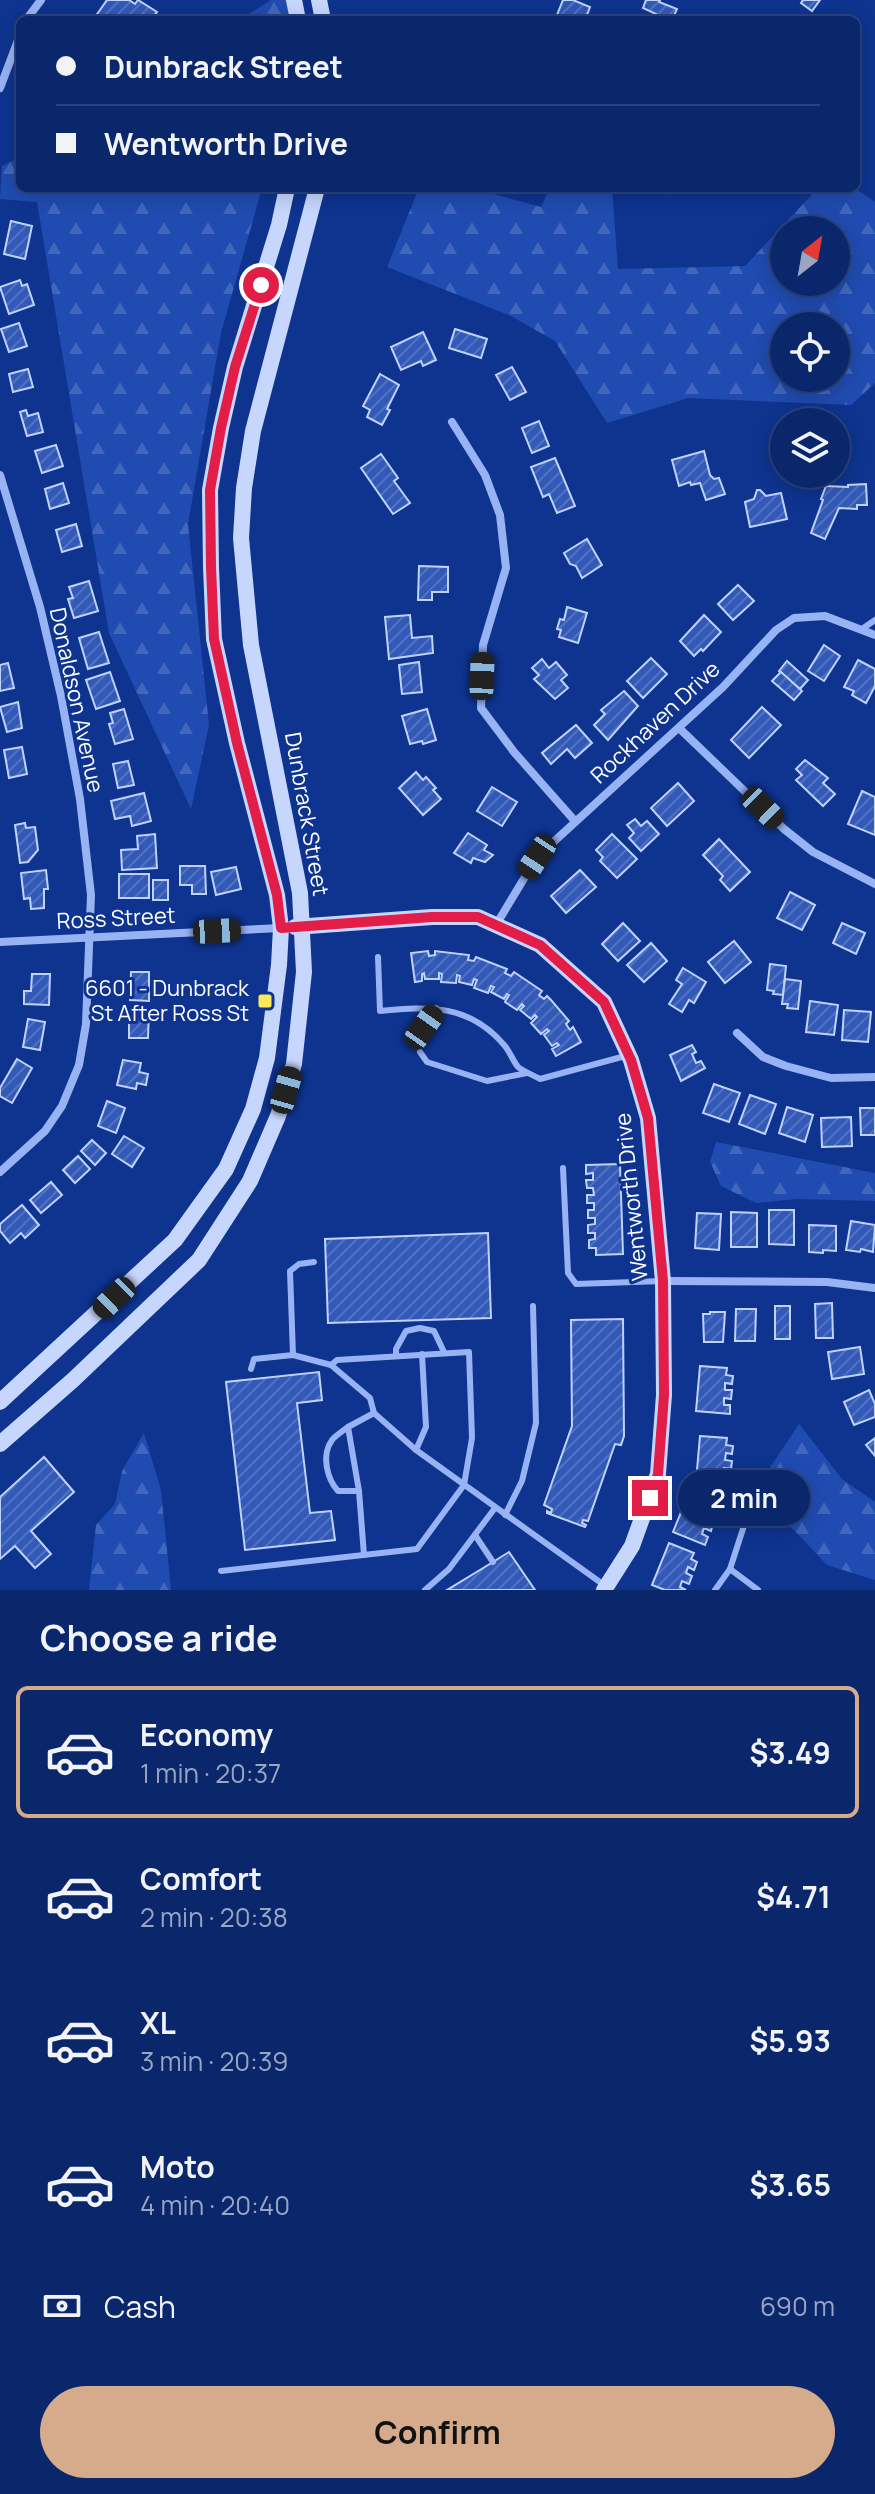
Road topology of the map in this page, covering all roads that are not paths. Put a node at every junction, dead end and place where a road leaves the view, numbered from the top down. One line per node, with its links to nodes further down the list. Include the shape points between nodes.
1 (16, 46): 2 (street)
2 (0, 88)
3 (286, 192): 15 (main road, Dunbrack Street, via 235,367 210,490 214,639)
4 (316, 192): 14 (main road, Dunbrack Street, via 253,431 241,538 251,645)
5 (452, 422): 11 (street, via 485,475 500,515 506,568 483,645 481,708)
6 (0, 475): 16 (street, Donaldson Avenue, via 61,696 80,799 91,895)
7 (875, 620): 8 (lane)
8 (862, 629): 9 (street, Rockhaven Drive); 10 (street, Rockhaven Drive, via 825,616 794,618)
9 (875, 635)
10 (679, 728): 11 (street, Rockhaven Drive); 12 (street, via 784,829 813,852)
11 (574, 820): 13 (street, Rockhaven Drive, via 537,857)
12 (875, 884)
13 (496, 925): 14 (main road, Wentworth Drive, via 478,917 432,917); 23 (main road, Wentworth Drive, via 540,945 604,1002)
14 (303, 926): 15 (main road, Wentworth Drive); 41 (main road, Dunbrack Street, via 294,1064 250,1181 199,1260)
15 (281, 928): 16 (street, Ross Street); 38 (main road, Dunbrack Street, via 267,1058 253,1109 226,1169 175,1240)
16 (90, 938): 17 (street, Ross Street); 27 (street, Donaldson Avenue, via 79,1065 45,1131)
17 (0, 942)
18 (378, 957): 19 (lane, via 380,1011)
19 (436, 1008): 21 (lane); 24 (lane, via 471,1018)
20 (737, 1033): 25 (street, via 763,1057 786,1066 831,1078)
21 (418, 1043)
22 (420, 1052): 24 (lane, via 427,1062 487,1081)
23 (629, 1055): 24 (lane, via 540,1079); 29 (main road, Wentworth Drive, via 648,1118)
24 (529, 1073)
25 (875, 1077)
26 (563, 1168): 29 (lane, via 568,1273 576,1284)
27 (0, 1172)
28 (314, 1262): 34 (lane, via 290,1271)
29 (663, 1281): 30 (street, via 827,1282); 53 (main road, Wentworth Drive, via 658,1474 632,1546)
30 (875, 1288)
31 (533, 1306): 47 (lane, via 536,1423 522,1481)
32 (444, 1352): 33 (lane); 35 (lane, via 434,1331 420,1328 406,1331); 43 (lane, via 469,1352 472,1438)
33 (422, 1354): 35 (lane); 42 (lane, via 426,1427)
34 (293, 1355): 36 (lane); 37 (lane, via 254,1359)
35 (396, 1355): 36 (lane, via 337,1360)
36 (331, 1365): 39 (lane, via 370,1398)
37 (251, 1369)
38 (0, 1402)
39 (374, 1413): 40 (lane); 42 (lane)
40 (348, 1427): 44 (lane); 44 (lane, via 331,1441 326,1463 338,1491)
41 (0, 1444)
42 (416, 1450): 43 (lane)
43 (464, 1485): 46 (lane); 49 (lane, via 417,1549)
44 (359, 1491): 49 (lane)
45 (750, 1507): 51 (lane)
46 (495, 1508): 47 (lane); 48 (lane)
47 (505, 1515): 53 (lane)
48 (475, 1535): 50 (lane); 54 (lane)
49 (364, 1555): 52 (lane)
50 (493, 1562)
51 (730, 1569): 55 (lane); 56 (lane)
52 (221, 1571)
53 (607, 1589)
54 (425, 1590)
55 (715, 1590)
56 (758, 1590)

